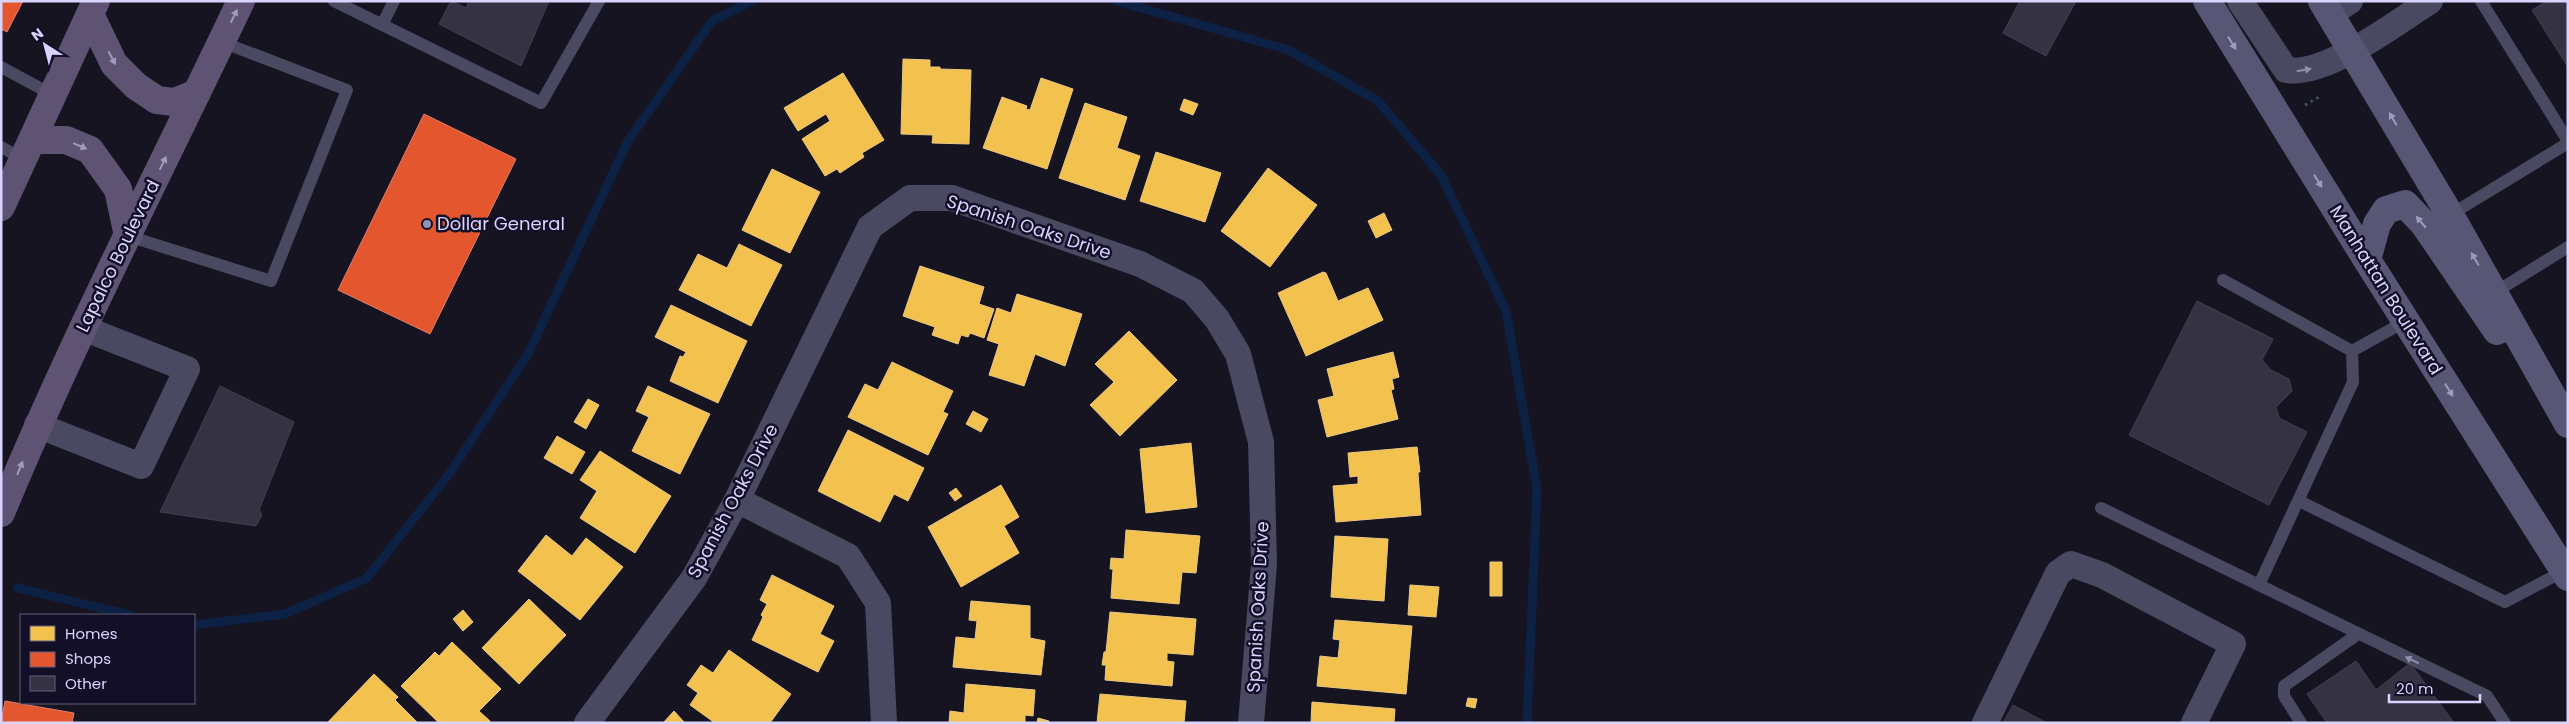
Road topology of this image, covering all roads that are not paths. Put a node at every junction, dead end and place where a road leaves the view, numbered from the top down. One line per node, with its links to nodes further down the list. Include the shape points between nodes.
1 (241, 1): 12 (main road, Lapalco Boulevard, one-way to 1)
2 (334, 1): 11 (lane)
3 (394, 1): 11 (lane)
4 (599, 1): 11 (lane, via 541,103)
5 (2207, 1): 23 (street, Manhattan Boulevard, one-way to 23)
6 (2240, 1): 13 (street, one-way to 13, via 2286,70 2298,72 2316,68)
7 (2430, 1): 13 (street)
8 (2481, 1): 17 (lane)
9 (2334, 5): 13 (street)
10 (93, 8): 15 (main road, one-way to 15, via 114,64 136,86 157,100 174,102); 16 (main road)
11 (382, 25)
12 (222, 42): 15 (main road, Lapalco Boulevard); 21 (lane, via 347,90 271,281)
13 (2353, 50): 20 (street, one-way to 13)
14 (1, 68): 16 (lane)
15 (198, 93): 21 (main road, Lapalco Boulevard, one-way to 15)
16 (53, 95): 18 (main road)
17 (2568, 142): 20 (lane)
18 (19, 149): 19 (main road); 21 (main road, one-way to 21, via 66,140 90,150 118,189)
19 (1, 207)
20 (2450, 215): 25 (street, one-way to 20)
21 (128, 236): 27 (main road, Lapalco Boulevard)
22 (2568, 247): 25 (lane)
23 (2366, 260): 26 (street, Manhattan Boulevard); 29 (street, one-way to 23, via 2511,352 2424,224 2405,204 2386,210 2377,224)
24 (2223, 280): 28 (lane)
25 (2494, 293): 29 (street)
26 (2406, 321): 28 (lane); 31 (street, Manhattan Boulevard, one-way to 31)
27 (83, 328): 30 (main road, Lapalco Boulevard); 30 (street, via 187,369 142,466)
28 (2352, 351): 33 (lane, via 2353,382)
29 (2566, 420)
30 (37, 425): 35 (main road, Lapalco Boulevard, one-way to 30)
31 (2514, 492): 36 (street); 37 (street, Manhattan Boulevard)
32 (737, 500): 40 (street, Spanish Oaks Drive, via 694,578); 41 (street, via 848,556 878,602); 42 (street, Spanish Oaks Drive, via 870,227 910,198 952,198 1140,264 1193,291 1217,318 1238,354 1261,442 1264,564)
33 (2299, 501): 37 (lane, via 2505,602); 38 (lane)
34 (2101, 508): 38 (lane)
35 (1, 513)
36 (2568, 542)
37 (2566, 574)
38 (2259, 585): 39 (lane)
39 (2358, 634): 45 (lane, via 2284,686 2284,696); 46 (lane, one-way to 39, via 2487,696)
40 (587, 723)
41 (884, 723)
42 (1251, 723)
43 (1985, 723): 44 (street, via 2058,573 2071,564 2102,574 2233,644)
44 (2194, 723)
45 (2301, 723)
46 (2505, 723)

